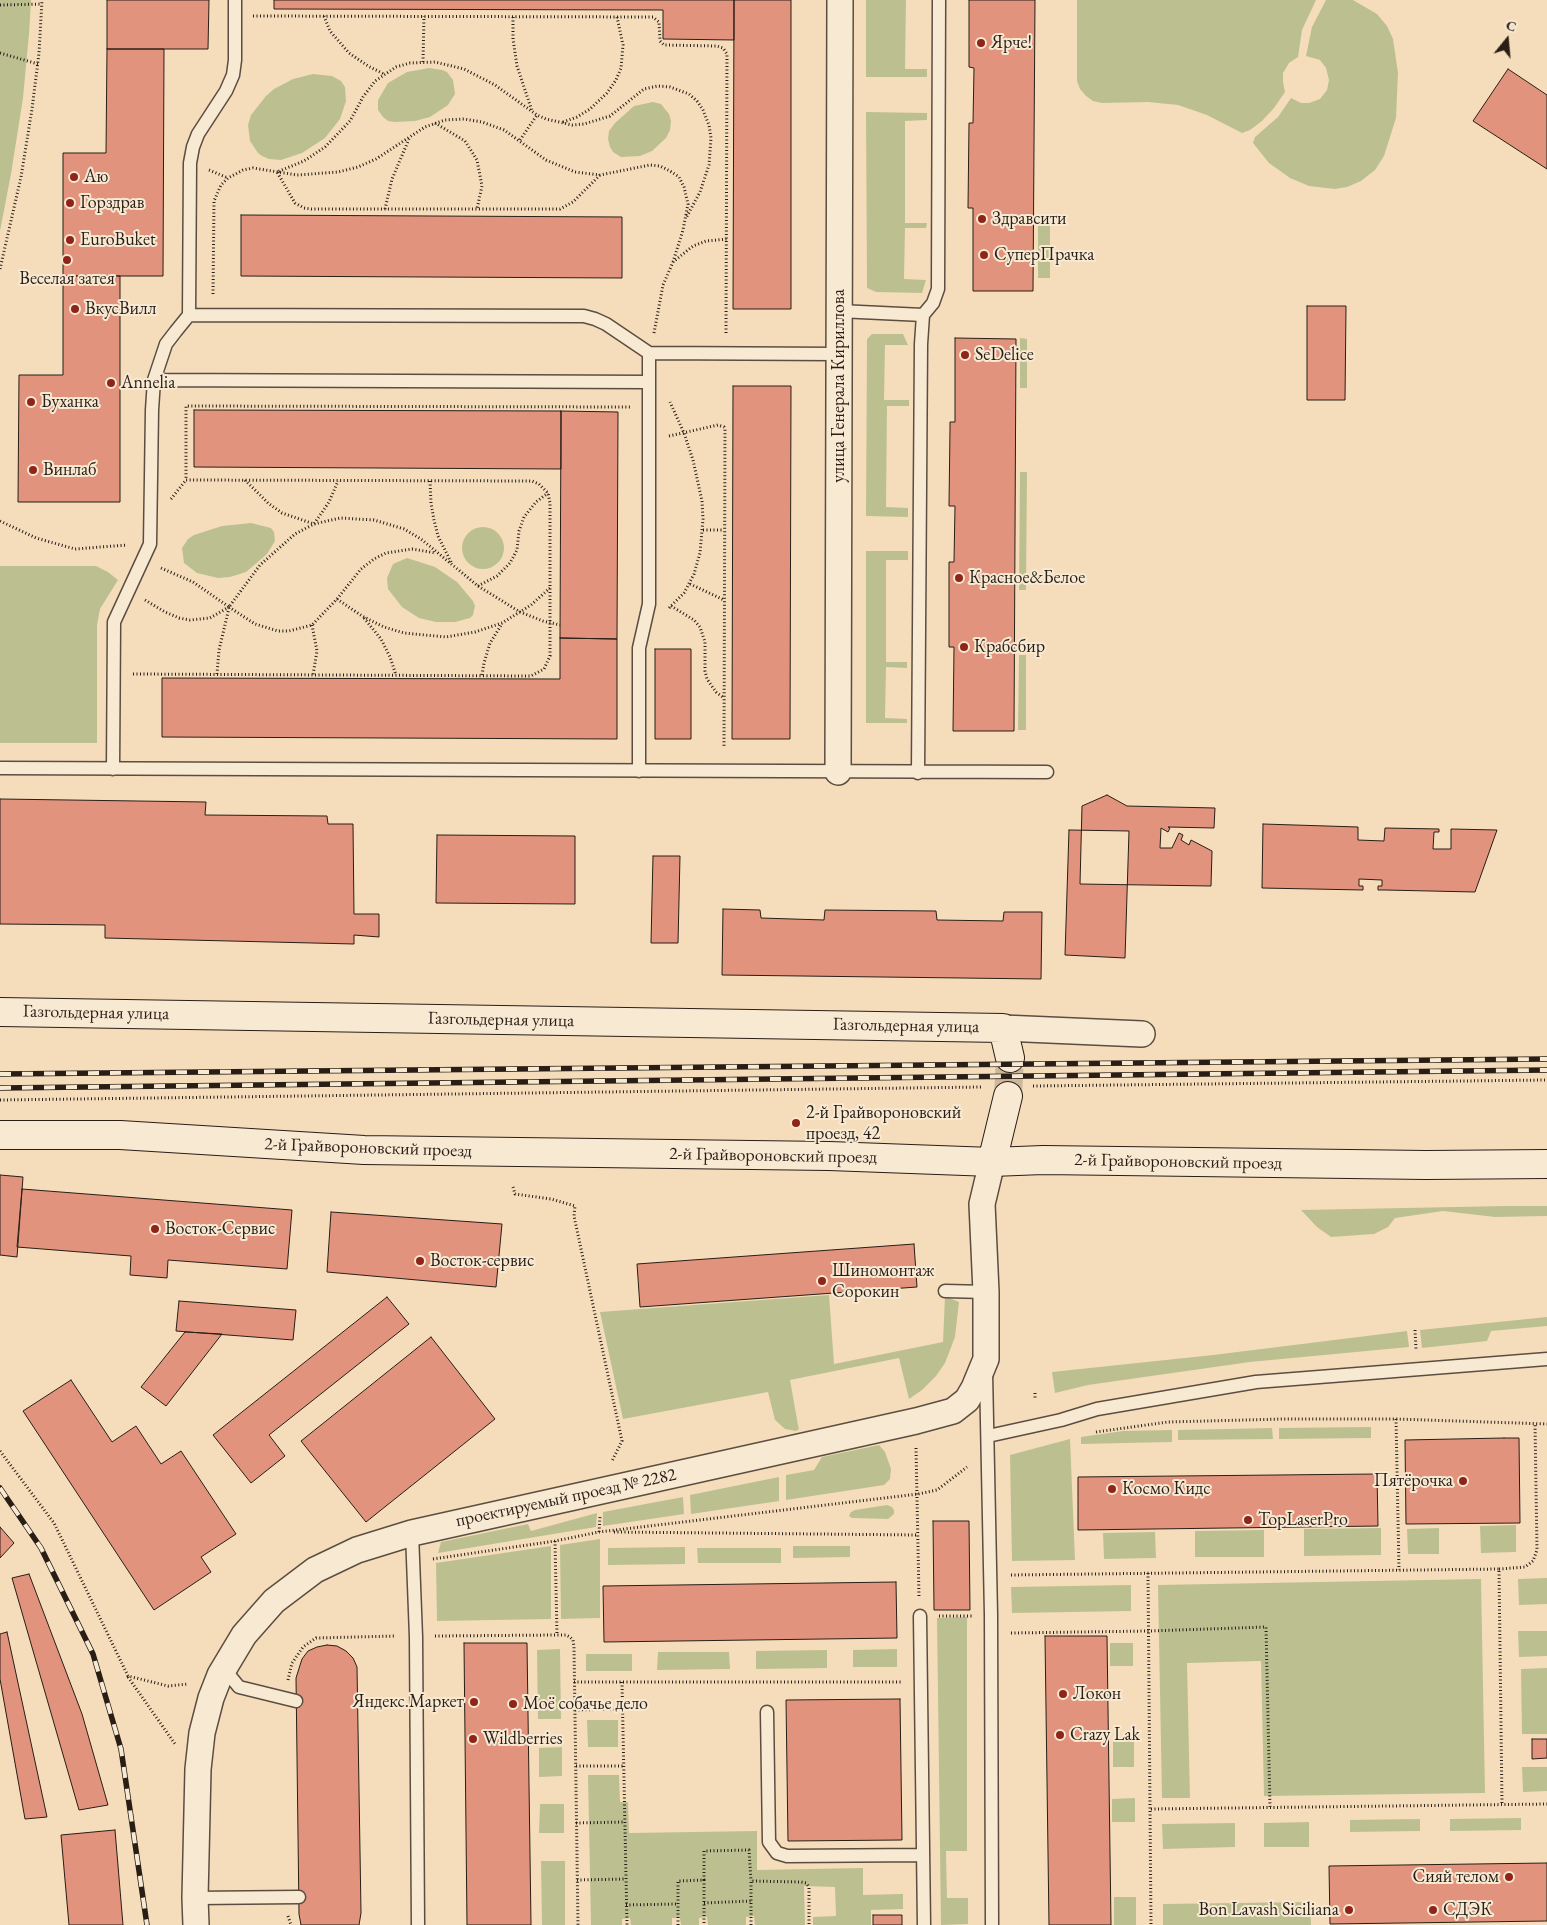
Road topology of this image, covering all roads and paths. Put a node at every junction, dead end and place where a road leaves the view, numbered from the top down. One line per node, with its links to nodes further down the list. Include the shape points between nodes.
1 (235, 0): 6 (lane)
2 (840, 0): 30 (street, улица Генерала Кириллова)
3 (939, 0): 32 (lane, via 938,289 933,303)
4 (42, 2): 5 (path); 13 (path)
5 (0, 4)
6 (235, 16): 7 (path); 31 (lane, via 234,68 230,82 198,134 190,163)
7 (324, 16): 8 (path); 14 (path, via 330,32 349,52)
8 (424, 16): 9 (path); 12 (path)
9 (513, 17): 10 (path); 15 (path, via 517,66)
10 (617, 17): 18 (path, via 623,45 621,68 616,80 590,109); 26 (path, via 656,18 660,41 664,45 717,46 727,54)
11 (0, 53): 13 (path)
12 (423, 62): 14 (path, via 396,67); 15 (path, via 464,69 495,85)
13 (38, 64): 28 (path, via 21,177)
14 (384, 74): 21 (path, via 368,89 350,121 335,138 304,161)
15 (533, 112): 16 (path)
16 (537, 115): 18 (path); 20 (path)
17 (435, 123): 19 (path); 20 (path, via 464,119 482,122); 24 (path, via 465,141 477,160 482,186)
18 (560, 123): 25 (path, via 597,121 610,116 644,90 658,86 670,86 689,94 703,110 709,125 711,153 704,180)
19 (410, 137): 21 (path, via 376,159 344,171 317,175); 23 (path, via 392,178)
20 (520, 140): 22 (path, via 559,167)
21 (277, 172): 23 (path, via 295,203 304,208); 29 (path, via 253,168 243,170 221,185 214,201)
22 (600, 175): 24 (path, via 573,202 560,209); 25 (path, via 650,166 670,171 684,187 688,204)
23 (385, 209): 24 (path)
24 (477, 209)
25 (686, 218): 27 (path)
26 (727, 239): 27 (path, via 693,246); 34 (path)
27 (673, 262): 33 (path, via 663,285)
28 (0, 269)
29 (213, 276)
30 (839, 311): 32 (lane); 35 (street, улица Генерала Кириллова)
31 (189, 315): 33 (lane, via 584,316 606,324); 36 (lane, via 166,344)
32 (923, 315): 80 (lane)
33 (650, 353): 34 (lane); 37 (lane)
34 (726, 353): 35 (lane)
35 (839, 354): 78 (street, улица Генерала Кириллова)
36 (154, 380): 37 (lane); 49 (lane)
37 (649, 382): 38 (lane)
38 (649, 408): 39 (path, via 674,410); 40 (lane); 41 (path, via 186,406 186,480)
39 (684, 433): 40 (path); 47 (path, via 701,494); 48 (path, via 718,425 725,429)
40 (649, 440): 63 (lane, via 649,604)
41 (246, 480): 42 (path); 46 (path, via 282,513)
42 (338, 481): 43 (path); 46 (path)
43 (430, 481): 44 (path, via 532,481); 52 (path, via 434,520)
44 (548, 493): 54 (path, via 524,517 517,550 510,563 497,576); 55 (path)
45 (0, 521): 49 (path, via 36,538 75,549)
46 (314, 524): 50 (path, via 340,518 374,520 404,529); 60 (path, via 295,534 260,565)
47 (703, 530): 48 (path); 53 (path, via 698,563)
48 (724, 530): 58 (path)
49 (150, 544): 51 (lane)
50 (438, 554): 52 (path); 57 (path, via 412,549 386,553 361,569)
51 (143, 562): 56 (lane); 60 (path, via 193,582)
52 (453, 566): 54 (path)
53 (690, 584): 58 (path); 59 (path)
54 (478, 586): 61 (path)
55 (550, 588): 61 (path); 65 (path)
56 (129, 590): 60 (path, via 165,612 184,619 210,618); 68 (lane, via 114,622)
57 (336, 599): 62 (path); 66 (path)
58 (724, 600): 73 (path)
59 (671, 606): 63 (path); 73 (path, via 700,627 705,642 707,679)
60 (229, 607): 66 (path, via 255,624 278,631); 69 (path)
61 (520, 612): 64 (path); 65 (path)
62 (362, 616): 64 (path, via 404,633 446,637); 71 (path, via 380,639)
63 (646, 619): 77 (lane, via 639,648)
64 (502, 623): 72 (path, via 490,643)
65 (550, 623): 67 (path); 72 (path, via 550,656 548,664 539,673 531,676)
66 (312, 625): 70 (path, via 317,651)
67 (560, 625)
68 (113, 674): 69 (path); 76 (lane)
69 (217, 674): 70 (path)
70 (313, 675): 71 (path)
71 (396, 675): 72 (path)
72 (482, 675)
73 (724, 698): 74 (path)
74 (724, 748)
75 (0, 768): 76 (lane)
76 (113, 769): 77 (lane)
77 (639, 772): 78 (lane)
78 (838, 772): 80 (lane)
79 (1047, 772): 80 (lane)
80 (918, 773)
81 (0, 1012): 82 (main road, Газгольдерная улица)
82 (1003, 1028): 83 (street, Газгольдерная улица); 84 (main road, Газгольдерная улица)
83 (1142, 1034)
84 (1010, 1058)
85 (1547, 1080): 86 (path)
86 (1008, 1090): 87 (path); 89 (main road)
87 (0, 1100)
88 (0, 1135): 89 (main road, 2-й Грайвороновский проезд, via 120,1135 364,1150 829,1156)
89 (992, 1162): 90 (main road, 2-й Грайвороновский проезд); 93 (street, проектируемый проезд № 2282, via 982,1204)
90 (1547, 1164)
91 (513, 1186): 108 (path, via 514,1194 575,1206 574,1216 622,1441 605,1476)
92 (945, 1291): 93 (lane)
93 (986, 1292): 96 (street, проектируемый проезд № 2282)
94 (1414, 1330): 95 (path)
95 (1416, 1352)
96 (986, 1359): 101 (street, проектируемый проезд № 2282, via 967,1400 953,1411); 105 (lane)
97 (1547, 1359): 105 (lane, via 1256,1382 1097,1409)
98 (1035, 1393): 99 (path)
99 (1035, 1400)
100 (1396, 1419): 102 (path); 103 (path); 117 (path)
101 (916, 1421): 108 (street, проектируемый проезд № 2282); 109 (path)
102 (1168, 1422)
103 (1536, 1424): 104 (path); 116 (path, via 1537,1550 1533,1561 1525,1567)
104 (1547, 1424)
105 (988, 1436): 119 (lane)
106 (0, 1451): 128 (path, via 54,1523)
107 (972, 1464): 109 (path, via 937,1490)
108 (607, 1489): 112 (street, проектируемый проезд № 2282)
109 (918, 1494): 111 (path); 113 (path)
110 (600, 1513): 111 (path)
111 (600, 1532): 113 (path); 114 (path)
112 (412, 1533): 127 (street, проектируемый проезд № 2282, via 357,1550 314,1570 274,1601 244,1635); 158 (lane)
113 (918, 1535): 121 (path)
114 (555, 1541): 115 (path); 124 (path)
115 (428, 1560)
116 (1499, 1569): 117 (path); 140 (path)
117 (1399, 1570): 118 (path)
118 (1148, 1573): 119 (path); 122 (path)
119 (990, 1575): 120 (lane)
120 (991, 1615): 121 (path); 123 (lane)
121 (920, 1616): 131 (lane)
122 (1148, 1631): 123 (path); 142 (path, via 1266,1627); 143 (path)
123 (991, 1633): 166 (lane)
124 (557, 1634): 125 (path); 129 (path, via 573,1640)
125 (433, 1636)
126 (396, 1637): 132 (path, via 316,1638 303,1647 292,1663)
127 (223, 1670): 128 (path, via 198,1683 168,1686); 133 (lane, via 238,1686); 139 (street, проектируемый проезд № 2282, via 211,1698 202,1733)
128 (128, 1676): 139 (path, via 183,1755)
129 (574, 1682): 130 (path); 135 (path)
130 (622, 1682): 131 (path); 134 (path)
131 (920, 1682): 146 (lane)
132 (286, 1688)
133 (296, 1701)
134 (623, 1709): 135 (path); 138 (path)
135 (575, 1710): 137 (path)
136 (767, 1712): 146 (lane, via 769,1842 777,1853 786,1856)
137 (576, 1766): 138 (path); 145 (path)
138 (624, 1766): 144 (path)
139 (198, 1770): 152 (street, проектируемый проезд № 2282)
140 (1502, 1804): 141 (path); 142 (path)
141 (1547, 1804)
142 (1270, 1807): 143 (path)
143 (1151, 1809): 167 (path)
144 (625, 1822): 145 (path); 147 (path)
145 (576, 1823): 148 (path)
146 (923, 1854): 165 (lane)
147 (626, 1879): 148 (path); 156 (path)
148 (577, 1880): 159 (path)
149 (704, 1880): 150 (path, via 704,1851 749,1850); 154 (path); 155 (path, via 678,1881)
150 (751, 1881): 153 (path); 164 (path, via 806,1883 809,1887)
151 (299, 1897): 152 (lane)
152 (195, 1898): 157 (street, проектируемый проезд № 2282)
153 (751, 1901): 154 (path); 163 (path)
154 (704, 1903): 162 (path)
155 (678, 1904): 156 (path); 161 (path)
156 (626, 1905): 160 (path)
157 (196, 1925)
158 (418, 1925)
159 (578, 1925)
160 (627, 1925)
161 (678, 1925)
162 (704, 1925)
163 (751, 1925)
164 (809, 1925)
165 (924, 1925)
166 (992, 1925)
167 (1151, 1925)

